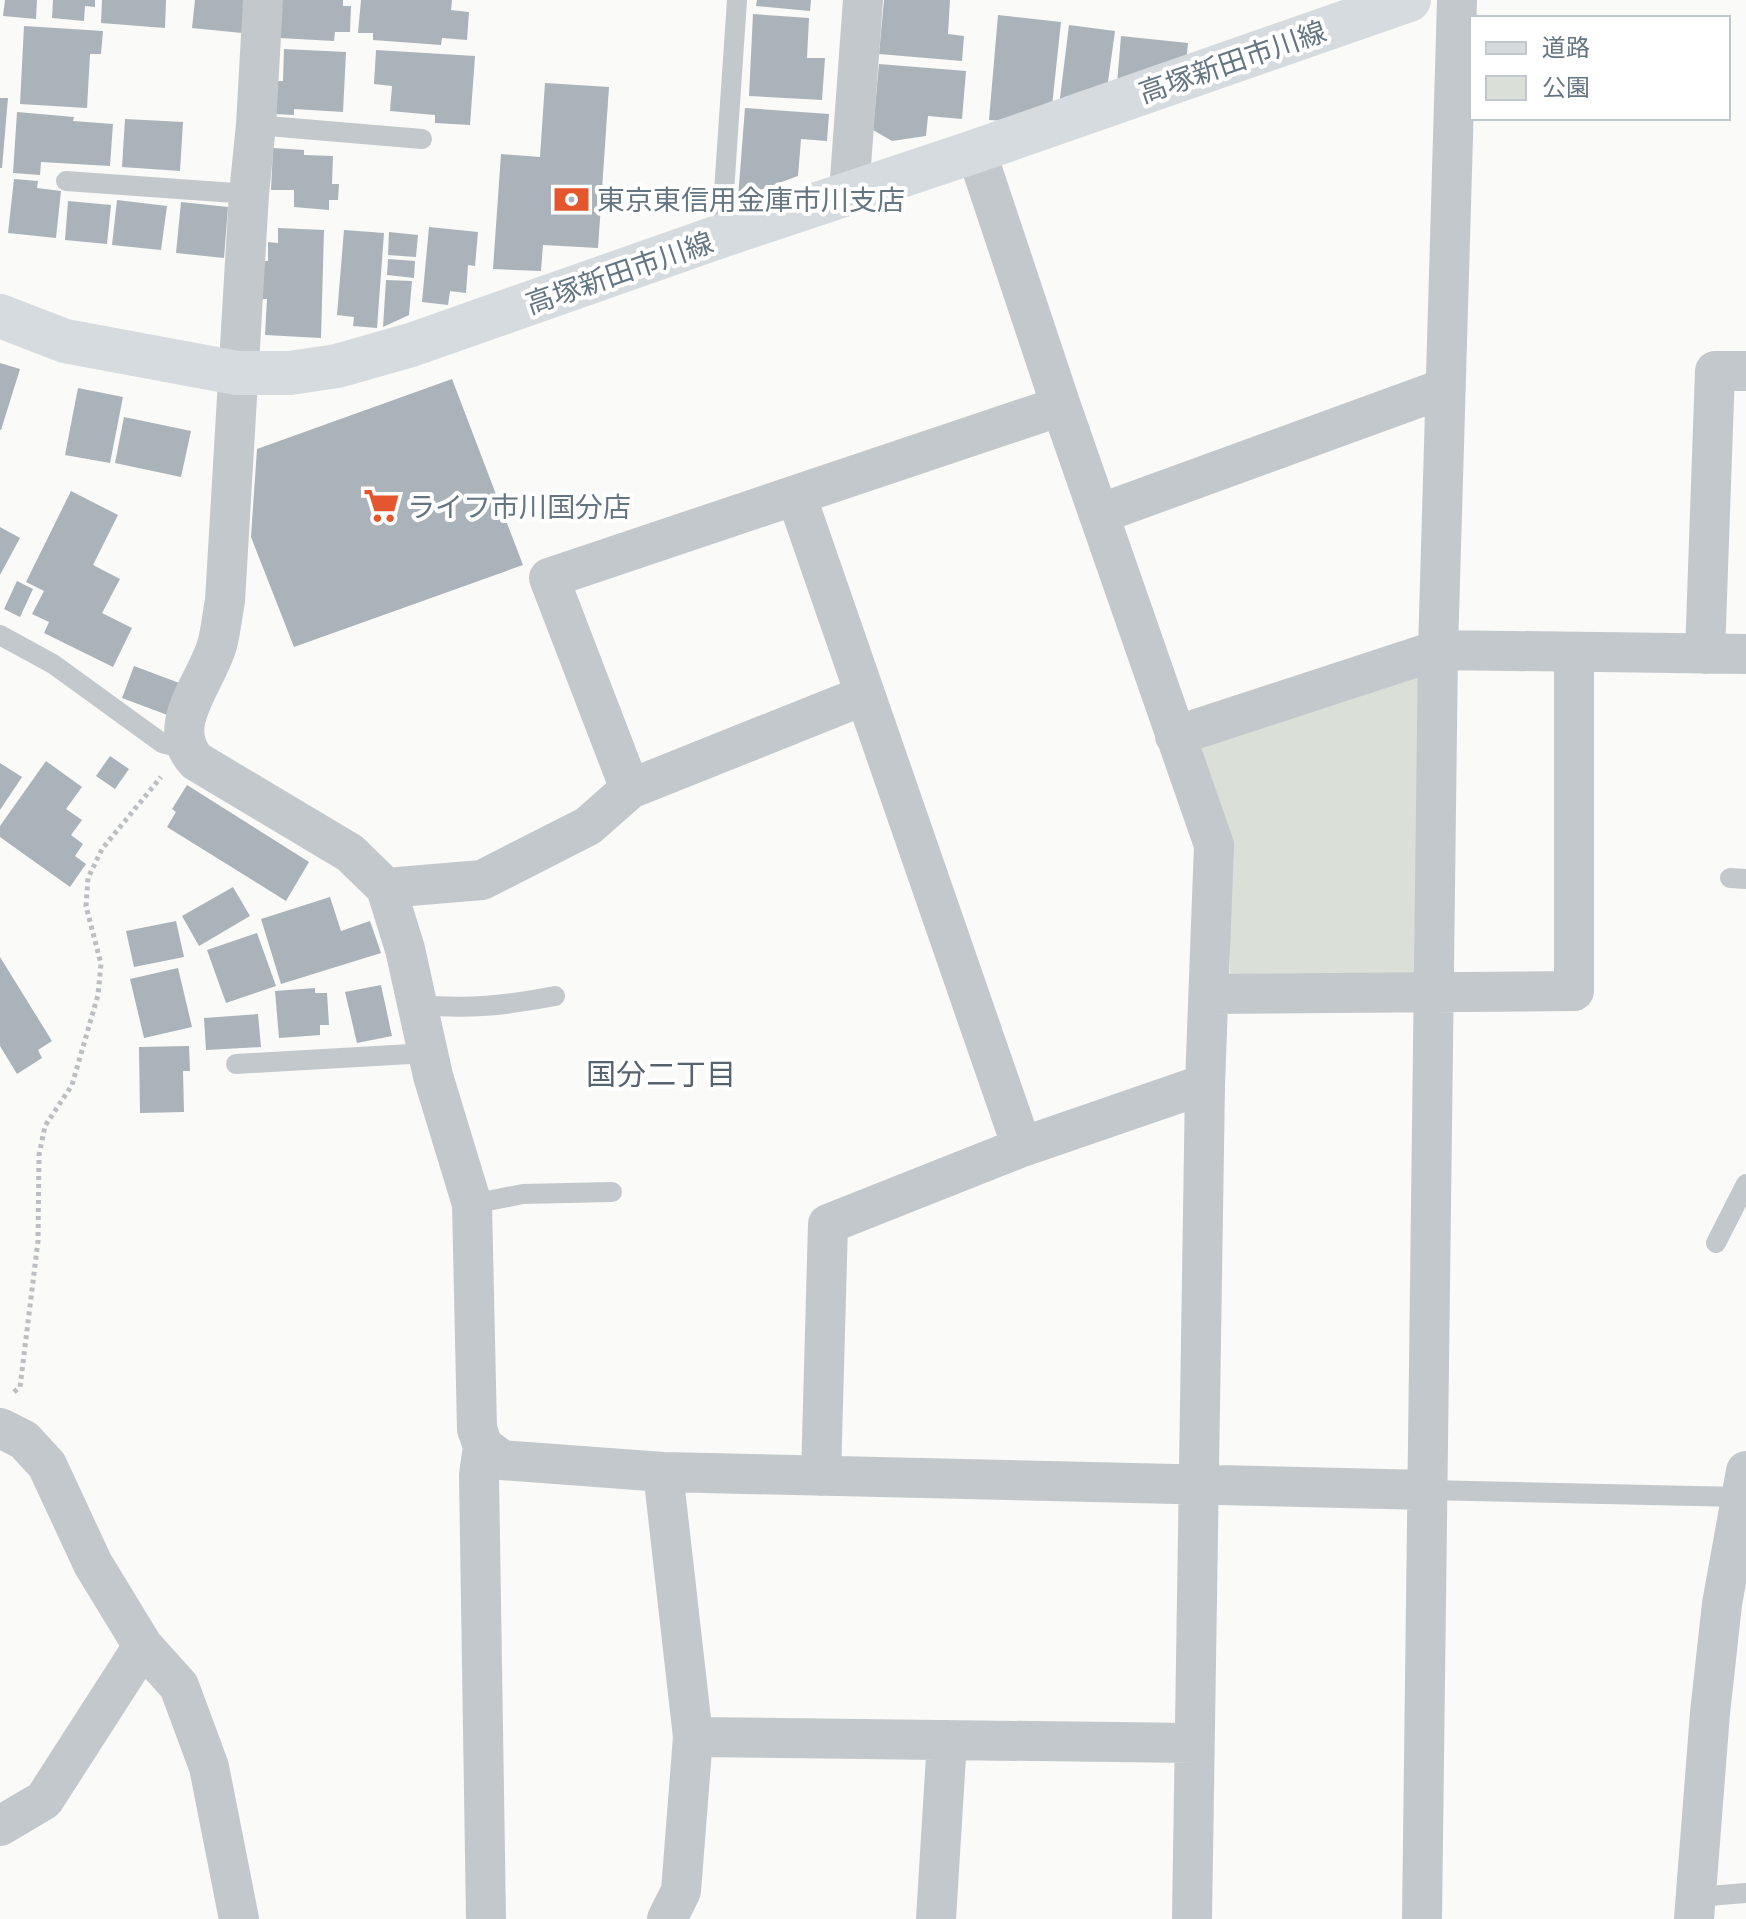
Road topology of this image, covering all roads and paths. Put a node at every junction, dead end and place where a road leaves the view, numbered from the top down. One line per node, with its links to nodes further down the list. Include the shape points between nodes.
1 (263, 0): 6 (street)
2 (737, 0): 12 (lane)
3 (863, 0): 10 (street)
4 (1409, 0): 8 (main road, 高塚新田市川線)
5 (1457, 0): 16 (street)
6 (256, 125): 7 (lane); 11 (street)
7 (422, 139)
8 (976, 151): 10 (main road, 高塚新田市川線); 17 (street)
9 (66, 181): 11 (lane)
10 (849, 193): 12 (main road, 高塚新田市川線)
11 (249, 194): 15 (street)
12 (721, 236): 15 (main road, 高塚新田市川線, via 337,366)
13 (0, 316): 15 (main road, 高塚新田市川線, via 65,341)
14 (1746, 371): 23 (street, via 1715,371)
15 (237, 373): 27 (street, via 225,601 216,647 183,725)
16 (1445, 388): 19 (street); 21 (street)
17 (1061, 406): 18 (street); 19 (street)
18 (796, 495): 25 (street); 28 (street, via 549,578)
19 (1099, 514): 26 (street)
20 (0, 635): 27 (lane, via 53,664 162,743)
21 (1438, 650): 22 (street); 26 (street); 30 (street)
22 (1574, 652): 23 (street); 30 (street, via 1574,991)
23 (1705, 654): 24 (street)
24 (1746, 654)
25 (865, 695): 28 (street); 37 (street)
26 (1175, 736): 31 (street, via 1214,845)
27 (185, 749): 29 (street, via 196,761 350,853); 42 (path, via 102,849 88,878 86,906 101,964 98,995 72,1085 45,1126 20,1387)
28 (630, 789): 29 (street, via 588,826 482,880)
29 (386, 888): 33 (street)
30 (1434, 992): 31 (street); 48 (street)
31 (1210, 994): 36 (street)
32 (555, 996): 33 (lane, via 469,1009)
33 (417, 1005): 34 (street)
34 (428, 1053): 35 (lane); 40 (street)
35 (236, 1064)
36 (1205, 1084): 37 (street); 47 (street)
37 (1022, 1147): 45 (street, via 828,1224)
38 (1746, 1184): 41 (lane)
39 (612, 1192): 40 (lane, via 523,1194)
40 (472, 1204): 43 (street, via 477,1429)
41 (1716, 1243)
42 (5, 1411): 49 (street, via 47,1465 93,1564)
43 (483, 1446): 44 (street, via 502,1460); 57 (street, via 479,1475)
44 (663, 1472): 45 (street); 50 (street)
45 (821, 1476): 47 (street)
46 (1744, 1484): 48 (lane); 55 (street, via 1720,1620)
47 (1200, 1485): 48 (street); 52 (street)
48 (1427, 1490): 61 (street)
49 (143, 1646): 53 (street, via 44,1800); 56 (street, via 179,1686 209,1767)
50 (693, 1737): 51 (street); 58 (street, via 681,1891)
51 (947, 1740): 52 (street); 59 (street)
52 (1194, 1743): 60 (street)
53 (0, 1826)
54 (1746, 1893): 55 (lane)
55 (1695, 1908)
56 (239, 1919)
57 (486, 1919)
58 (667, 1919)
59 (936, 1919)
60 (1192, 1919)
61 (1422, 1919)

